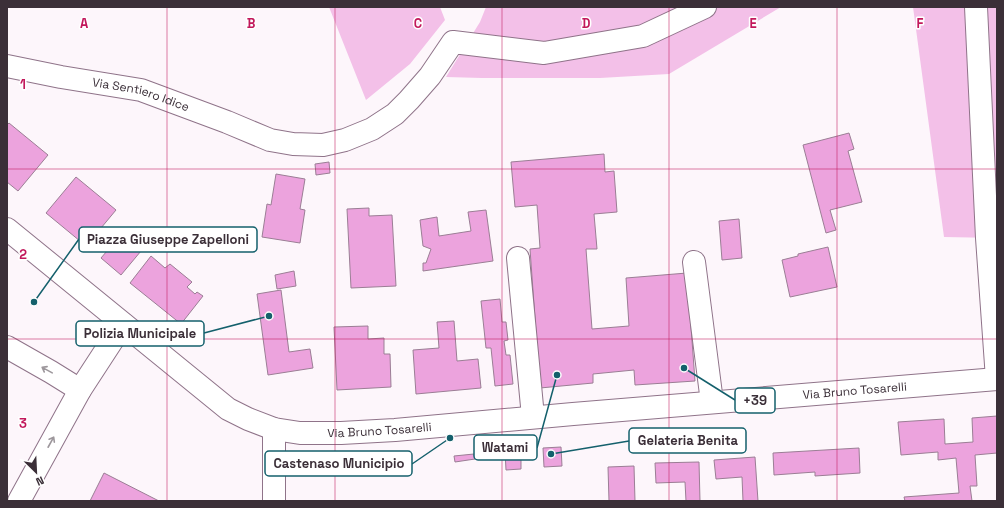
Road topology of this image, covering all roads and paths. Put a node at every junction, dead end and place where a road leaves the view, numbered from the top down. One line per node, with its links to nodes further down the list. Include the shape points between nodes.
1 (705, 7): 3 (street, Via Sentiero Idice, via 643,36 544,53 453,42 430,76 395,114 372,129 345,140 322,145 270,140 141,90)
2 (976, 7): 9 (street, via 987,238)
3 (7, 66)
4 (7, 229): 7 (street, Via Bruno Tosarelli)
5 (518, 258): 12 (street)
6 (694, 262): 11 (street)
7 (123, 324): 10 (street); 13 (street, Via Bruno Tosarelli, via 228,409)
8 (7, 348): 10 (street, one-way to 8)
9 (997, 379): 11 (street, Via Bruno Tosarelli)
10 (80, 390): 14 (street, one-way to 10)
11 (712, 402): 12 (street, Via Bruno Tosarelli)
12 (533, 417): 13 (street, Via Bruno Tosarelli, via 341,433 300,433)
13 (274, 429): 15 (street)
14 (19, 501)
15 (274, 501)

